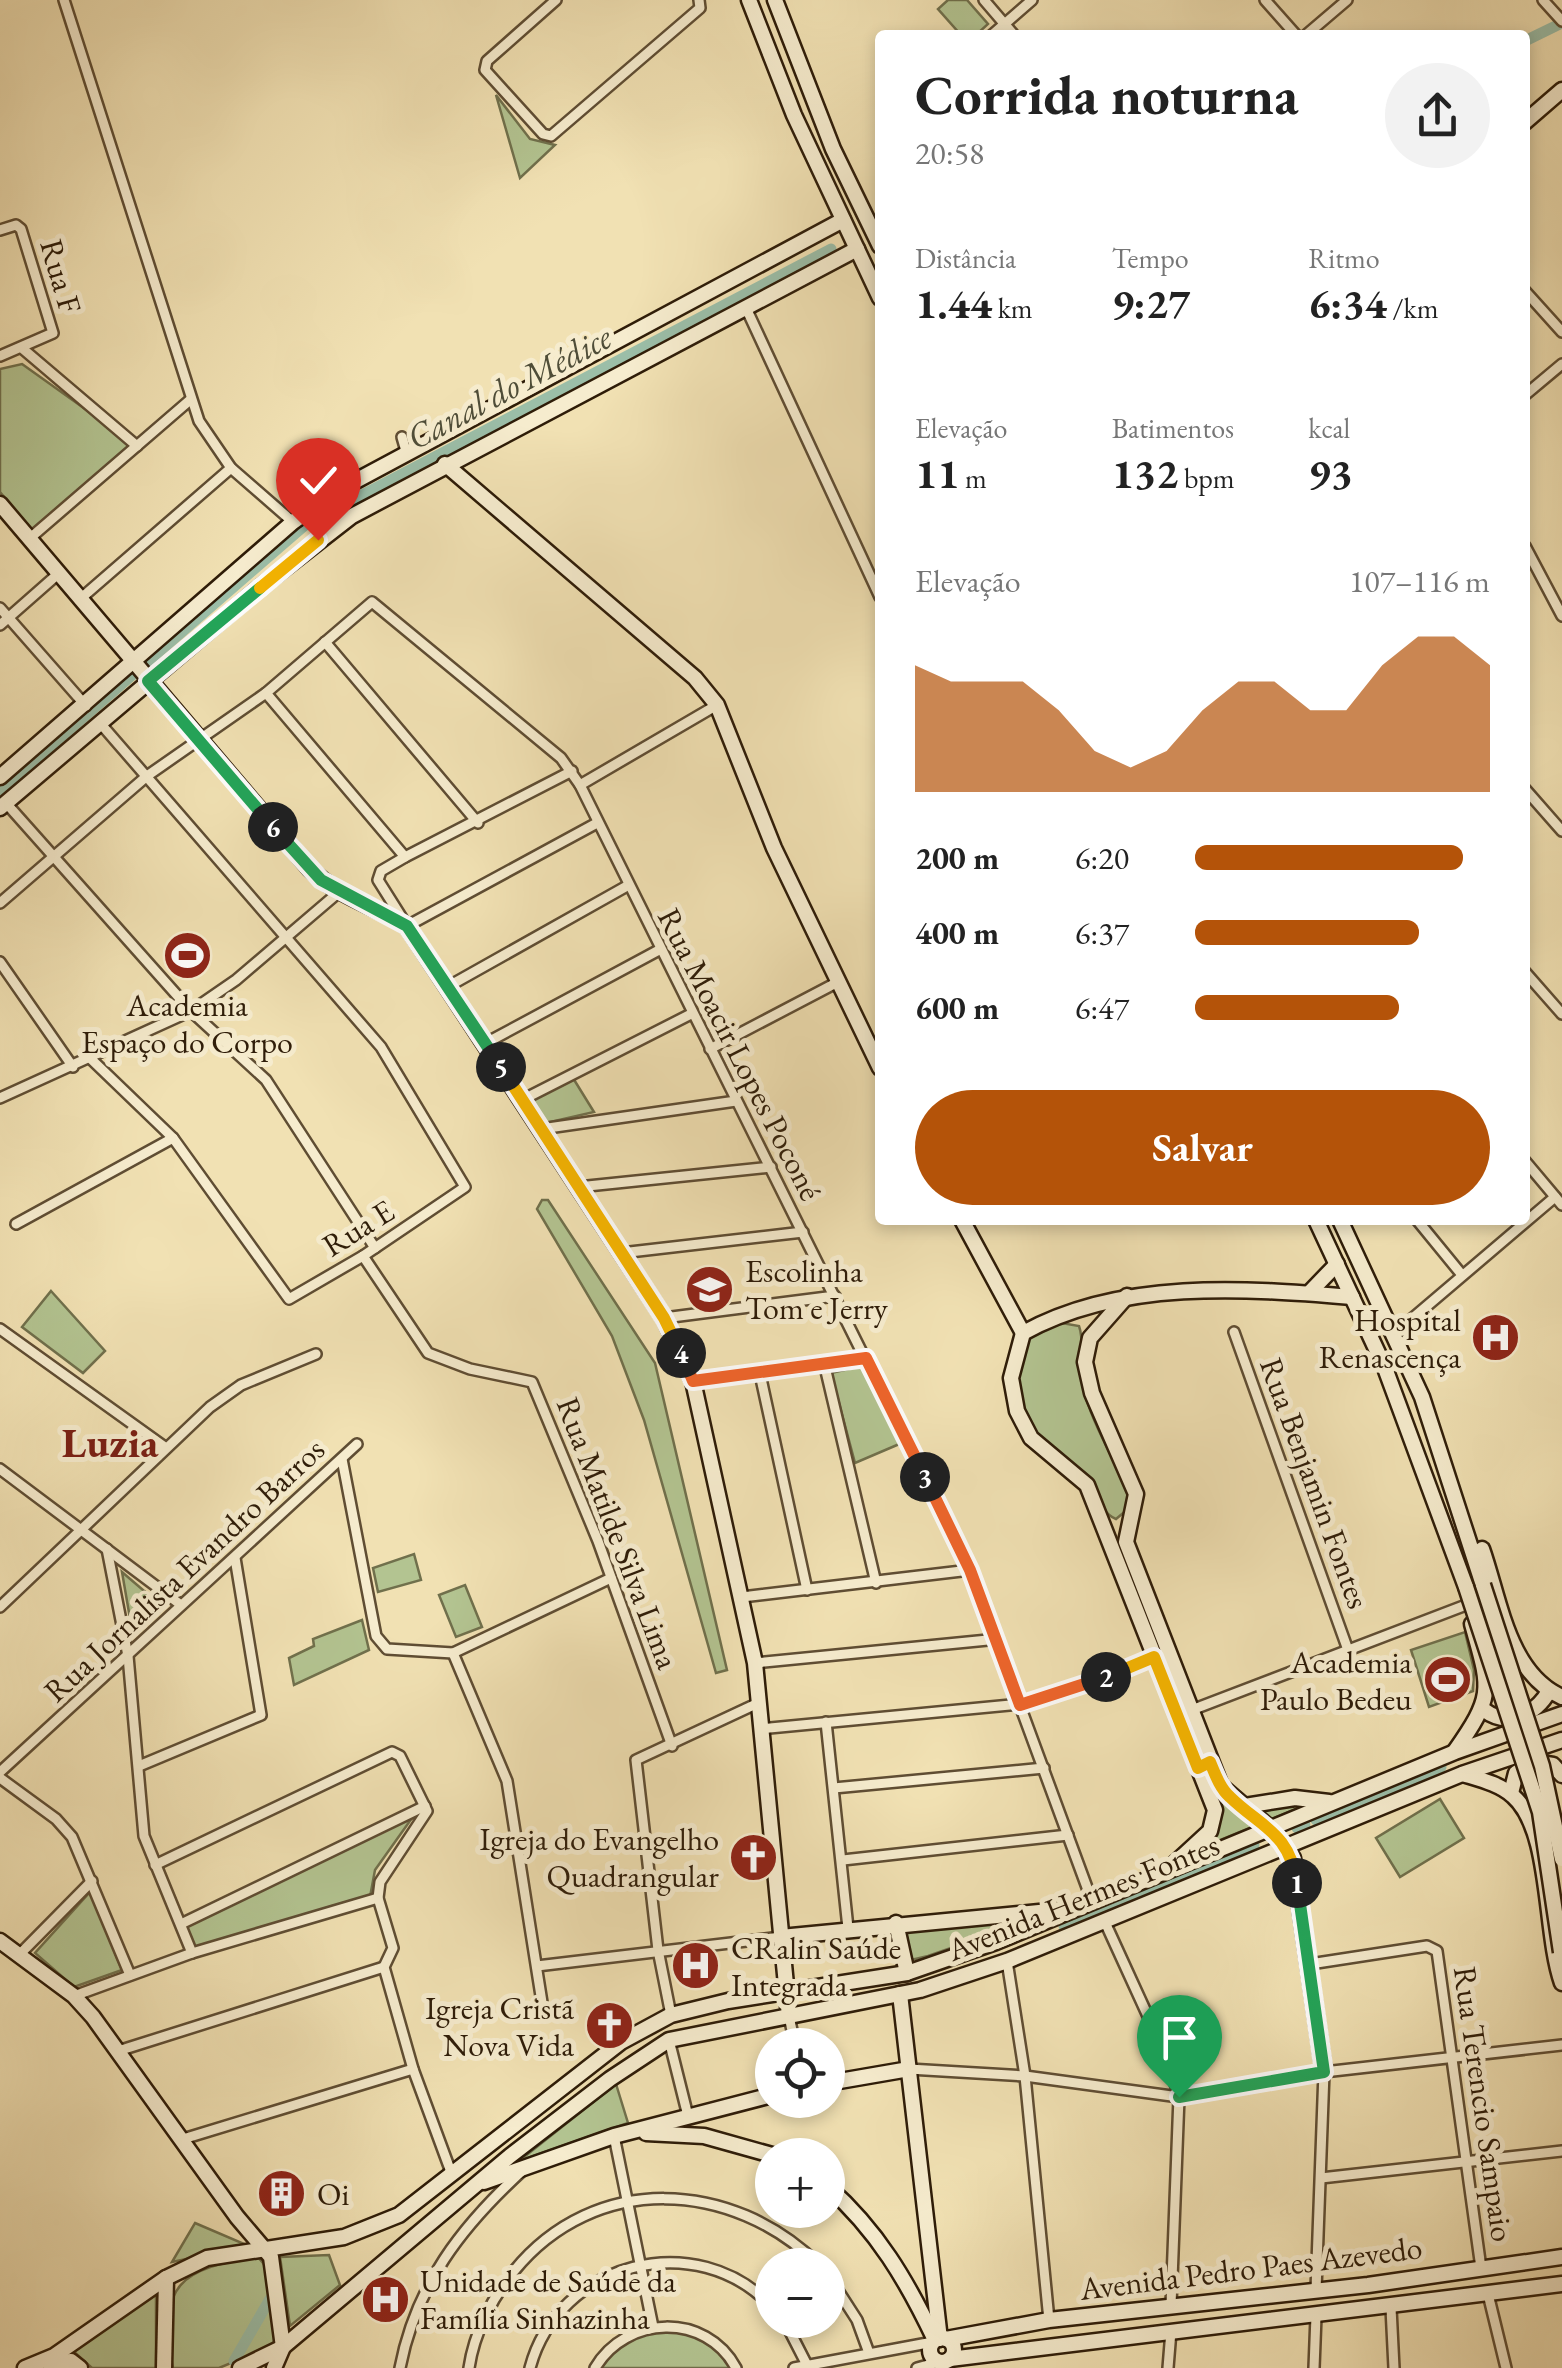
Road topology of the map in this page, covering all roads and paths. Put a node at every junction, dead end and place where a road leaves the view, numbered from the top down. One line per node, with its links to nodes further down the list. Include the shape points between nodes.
1 (64, 0): 33 (street)
2 (556, 0): 10 (street, via 487,60 485,70 543,134 558,134)
3 (750, 0): 18 (street)
4 (775, 0): 20 (street)
5 (984, 0): 12 (street)
6 (1032, 0): 12 (street)
7 (1266, 0): 15 (street)
8 (1347, 0): 16 (street)
9 (1543, 0): 11 (street)
10 (699, 4)
11 (1562, 20)
12 (1004, 24): 13 (street); 14 (street)
13 (997, 30)
14 (1009, 30)
15 (1292, 30)
16 (1312, 30)
17 (1562, 90): 19 (street)
18 (794, 115): 20 (street, via 796,104 805,103); 21 (street)
19 (1530, 118)
20 (833, 149): 23 (street)
21 (842, 220): 24 (street); 38 (street, via 404,444)
22 (0, 230): 29 (street, Rua F, via 21,229 53,329 50,337)
23 (875, 236)
24 (857, 249): 25 (street); 27 (street)
25 (875, 287)
26 (1530, 297): 28 (street)
27 (746, 308): 35 (street); 42 (street)
28 (1562, 332)
29 (23, 348): 30 (street); 34 (street)
30 (0, 356)
31 (1562, 364): 32 (street)
32 (1530, 391)
33 (190, 400): 34 (street); 36 (street)
34 (137, 446): 39 (street)
35 (444, 464): 49 (street, via 318,540); 51 (street, via 695,678)
36 (231, 468): 38 (street); 43 (street)
37 (0, 504): 39 (street)
38 (293, 522): 48 (street)
39 (29, 539): 41 (street)
40 (1530, 556): 45 (street)
41 (58, 574): 43 (street); 46 (street)
42 (875, 586)
43 (80, 600): 48 (street)
44 (0, 608): 46 (street)
45 (1562, 616)
46 (4, 621): 52 (street)
47 (326, 642): 50 (street); 55 (street, Rua Moacir Lopes Poconé, via 378,603); 62 (street)
48 (134, 664): 49 (street); 52 (street)
49 (147, 680): 53 (street); 54 (street)
50 (266, 693): 54 (street); 64 (street)
51 (718, 705): 58 (street); 74 (street)
52 (86, 706): 57 (street)
53 (100, 723): 56 (street); 60 (street)
54 (200, 742): 56 (street); 67 (street, via 310,869)
55 (572, 771): 58 (street, Rua Moacir Lopes Poconé); 62 (street)
56 (147, 776): 65 (street); 70 (street)
57 (0, 777)
58 (580, 785): 61 (street, Rua Moacir Lopes Poconé)
59 (1530, 795): 63 (street)
60 (3, 806): 65 (street)
61 (597, 823): 66 (street, Rua Moacir Lopes Poconé); 69 (street)
62 (478, 824): 64 (street)
63 (1562, 831)
64 (405, 857): 69 (street, via 378,880)
65 (52, 859): 68 (street); 76 (street)
66 (627, 886): 71 (street, Rua Moacir Lopes Poconé); 75 (street)
67 (339, 892): 69 (street); 70 (street)
68 (0, 903)
69 (407, 926): 75 (street)
70 (286, 937): 76 (street); 103 (street, Rua E, via 381,1047 465,1181 458,1193)
71 (659, 950): 77 (street, Rua Moacir Lopes Poconé); 79 (street)
72 (0, 962): 83 (street)
73 (1530, 979): 78 (street)
74 (836, 983): 80 (street); 81 (street)
75 (450, 986): 79 (street)
76 (191, 1011): 82 (street); 103 (street, via 266,1080)
77 (691, 1014): 80 (street, Rua Moacir Lopes Poconé); 85 (street)
78 (1562, 1014)
79 (486, 1043): 85 (street)
80 (710, 1049): 86 (street, Rua Moacir Lopes Poconé)
81 (875, 1054)
82 (91, 1058): 83 (street); 88 (street)
83 (73, 1067): 84 (street)
84 (0, 1098)
85 (522, 1100): 87 (street)
86 (736, 1101): 87 (street); 89 (street, Rua Moacir Lopes Poconé)
87 (541, 1128): 92 (street)
88 (173, 1138): 91 (street); 96 (street)
89 (772, 1167): 92 (street); 102 (street, Rua Moacir Lopes Poconé)
90 (1530, 1168): 94 (street)
91 (206, 1186): 93 (street); 105 (street, Rua E, via 283,1296 294,1297)
92 (578, 1187): 104 (street)
93 (194, 1194)
94 (1558, 1201): 95 (street)
95 (1530, 1223)
96 (16, 1224)
97 (965, 1225): 116 (street)
98 (1318, 1225): 106 (street)
99 (1342, 1225): 117 (street)
100 (1421, 1225): 107 (street)
101 (1527, 1225): 107 (street)
102 (803, 1232): 104 (street); 109 (street, Rua Moacir Lopes Poconé)
103 (375, 1248): 105 (street, Rua E)
104 (621, 1253): 113 (street)
105 (363, 1256): 136 (street, Rua Matilde Silva Lima, via 428,1354 532,1382)
106 (1337, 1264): 108 (street); 111 (street)
107 (1462, 1275): 117 (street)
108 (1309, 1294): 110 (street); 111 (street)
109 (835, 1296): 113 (street); 120 (street, Rua Moacir Lopes Poconé)
110 (1128, 1296): 112 (street); 118 (street)
111 (1352, 1297): 132 (street)
112 (1056, 1316): 116 (street); 118 (street, via 1078,1320)
113 (664, 1318): 123 (street)
114 (0, 1329): 125 (street)
115 (1234, 1332): 144 (street, Rua Benjamin Fontes)
116 (1023, 1333): 130 (street, via 1011,1378 1024,1427 1081,1478)
117 (1394, 1334): 128 (street)
118 (1090, 1338): 129 (street, via 1086,1376 1134,1488)
119 (316, 1354): 125 (street, via 241,1385)
120 (866, 1358): 121 (street); 135 (street, Rua Moacir Lopes Poconé)
121 (825, 1367): 122 (street); 137 (street)
122 (760, 1374): 123 (street); 138 (street)
123 (693, 1381): 139 (street)
124 (357, 1444): 126 (street, Rua Jornalista Evandro Barros)
125 (166, 1448): 131 (street)
126 (342, 1459): 134 (street, Rua Jornalista Evandro Barros); 145 (street, via 380,1645)
127 (0, 1469): 131 (street)
128 (1461, 1506): 149 (street, via 1522,1664); 174 (street, bridge, via 1542,1766)
129 (1132, 1512): 130 (street, via 1119,1520); 153 (street, via 1126,1542)
130 (1102, 1516): 147 (street)
131 (80, 1527): 133 (street); 142 (street)
132 (1449, 1538): 141 (street); 191 (street, bridge, via 1540,1812)
133 (107, 1550): 140 (street); 146 (street)
134 (234, 1558): 140 (street, Rua Jornalista Evandro Barros); 161 (street, via 261,1715)
135 (970, 1570): 137 (street); 143 (street, Rua Moacir Lopes Poconé)
136 (611, 1578): 145 (street); 158 (street, Rua Matilde Silva Lima)
137 (876, 1582): 138 (street)
138 (807, 1590): 139 (street)
139 (742, 1597): 148 (street)
140 (181, 1605): 146 (street, Rua Jornalista Evandro Barros)
141 (1466, 1605): 144 (street); 152 (street, via 1485,1673)
142 (0, 1607)
143 (998, 1639): 148 (street); 151 (street, Rua Moacir Lopes Poconé)
144 (1348, 1650): 153 (street)
145 (453, 1654): 195 (street, via 507,1781)
146 (128, 1656): 161 (street); 164 (street, Rua Jornalista Evandro Barros)
147 (1154, 1657): 151 (street); 160 (street)
148 (755, 1663): 150 (street)
149 (1556, 1694): 152 (street, via 1521,1716 1499,1718)
150 (756, 1704): 156 (street); 158 (street)
151 (1020, 1705): 155 (street); 162 (street, Rua Moacir Lopes Poconé)
152 (1484, 1710): 159 (street)
153 (1189, 1712): 160 (street)
154 (1562, 1714): 159 (street, Avenida Hermes Fontes)
155 (826, 1722): 156 (street); 166 (street)
156 (760, 1730): 186 (street)
157 (1562, 1740): 163 (street, Avenida Hermes Fontes)
158 (672, 1746): 188 (street, via 644,1754 636,1766)
159 (1455, 1752): 168 (street, Avenida Hermes Fontes)
160 (1204, 1765): 170 (street); 177 (street, via 1214,1824)
161 (140, 1766): 176 (street, via 140,1818)
162 (1044, 1768): 166 (street); 172 (street, Rua Moacir Lopes Poconé)
163 (1462, 1774): 167 (street); 173 (street, Avenida Hermes Fontes)
164 (0, 1775): 178 (street, via 66,1828)
165 (1562, 1775): 167 (street, via 1553,1764 1534,1762 1516,1774)
166 (834, 1788): 175 (street)
167 (1511, 1793): 198 (street, via 1536,1832 1550,1944)
168 (1330, 1802): 170 (street, via 1295,1798); 171 (street, Avenida Hermes Fontes)
169 (425, 1806): 176 (street, via 392,1752); 179 (street, via 425,1816 384,1872); 183 (street)
170 (1245, 1806): 171 (street)
171 (1270, 1828): 173 (street); 177 (street, Avenida Hermes Fontes)
172 (1068, 1835): 175 (street); 180 (street, Rua Moacir Lopes Poconé)
173 (1285, 1845): 182 (street, Avenida Hermes Fontes); 193 (street, via 1293,1858)
174 (1562, 1859)
175 (843, 1860): 185 (street)
176 (154, 1865): 183 (street)
177 (1168, 1870): 180 (street, Avenida Hermes Fontes)
178 (92, 1881): 189 (street); 197 (street)
179 (378, 1898): 190 (street); 194 (street, via 393,1948)
180 (1092, 1901): 181 (street, Avenida Hermes Fontes)
181 (1072, 1909): 184 (street); 196 (street, Avenida Hermes Fontes)
182 (1104, 1920): 192 (street, Avenida Hermes Fontes); 215 (street)
183 (181, 1924): 190 (street)
184 (896, 1924): 185 (street); 196 (street)
185 (848, 1928): 186 (street)
186 (781, 1936): 188 (street); 199 (street)
187 (0, 1940): 189 (street)
188 (658, 1950): 195 (street); 203 (street)
189 (20, 1954): 201 (street)
190 (192, 1954): 197 (street)
191 (1561, 1957)
192 (1007, 1961): 200 (street, Avenida Hermes Fontes); 213 (street)
193 (1310, 1964): 209 (street, Rua Terencio Sampaio, via 1433,1948); 212 (street)
194 (384, 1966): 208 (street); 210 (street)
195 (537, 1966): 202 (street)
196 (907, 1973): 199 (street, Avenida Hermes Fontes)
197 (130, 1975): 201 (street)
198 (1562, 1982)
199 (787, 1991): 203 (street, Avenida Hermes Fontes); 204 (street)
200 (900, 1994): 204 (street, Avenida Hermes Fontes); 211 (street)
201 (74, 1996): 208 (street)
202 (544, 2015)
203 (671, 2015): 224 (street, Avenida Hermes Fontes, via 620,2042)
204 (790, 2016): 205 (street); 206 (street, Avenida Hermes Fontes)
205 (792, 2028)
206 (669, 2040): 217 (street); 226 (street, Avenida Hermes Fontes)
207 (1562, 2044): 209 (street)
208 (118, 2051): 219 (street)
209 (1451, 2059): 212 (street); 222 (street, Rua Terencio Sampaio)
210 (412, 2069): 219 (street); 224 (street)
211 (908, 2069): 213 (street); 214 (street); 251 (street)
212 (1324, 2072): 215 (street); 225 (street)
213 (1025, 2076): 215 (street); 246 (street)
214 (845, 2080)
215 (1179, 2097): 242 (street)
216 (755, 2099): 217 (street)
217 (688, 2116): 218 (street)
218 (617, 2135): 220 (street, via 704,2136); 223 (street); 227 (street)
219 (183, 2139): 230 (street)
220 (755, 2150)
221 (1562, 2151): 222 (street)
222 (1467, 2162): 225 (street); 233 (street, Rua Terencio Sampaio)
223 (526, 2167): 226 (street); 261 (street, via 451,2244 424,2290)
224 (450, 2172): 230 (street, Avenida Hermes Fontes, via 399,2214 360,2233)
225 (1321, 2178): 237 (street)
226 (474, 2186): 252 (street, Avenida Hermes Fontes)
227 (628, 2199): 229 (street, via 697,2199 730,2208); 232 (street); 262 (street, via 574,2222 526,2256 483,2321)
228 (845, 2203): 251 (street, via 895,2262)
229 (801, 2248)
230 (263, 2249): 234 (street, Avenida Hermes Fontes, via 207,2258); 252 (street, via 274,2265)
231 (1562, 2258): 233 (street, Avenida Pedro Paes Azevedo)
232 (640, 2264): 238 (street, via 719,2271); 248 (street); 263 (street, via 577,2294 552,2320)
233 (1481, 2268): 236 (street, Avenida Pedro Paes Azevedo)
234 (166, 2278): 256 (street, Avenida Hermes Fontes); 258 (street)
235 (1562, 2284): 239 (street, Avenida Pedro Paes Azevedo)
236 (1368, 2286): 237 (street, Avenida Pedro Paes Azevedo); 244 (street, via 1360,2298)
237 (1316, 2290): 241 (street, Avenida Pedro Paes Azevedo)
238 (755, 2293)
239 (1488, 2294): 243 (street, Avenida Pedro Paes Azevedo); 271 (street)
240 (845, 2301): 253 (street)
241 (1204, 2302): 242 (street, Avenida Pedro Paes Azevedo); 247 (street, via 1210,2314)
242 (1171, 2305): 246 (street, Avenida Pedro Paes Azevedo)
243 (1391, 2308): 244 (street, Avenida Pedro Paes Azevedo); 270 (street)
244 (1364, 2311): 245 (street, Avenida Pedro Paes Azevedo)
245 (1316, 2316): 247 (street, Avenida Pedro Paes Azevedo); 269 (street)
246 (1049, 2320): 251 (street, Avenida Pedro Paes Azevedo)
247 (1203, 2325): 249 (street, Avenida Pedro Paes Azevedo)
248 (652, 2326): 264 (street, via 616,2343); 265 (street, via 696,2332 716,2343)
249 (1171, 2330): 254 (street, Avenida Pedro Paes Azevedo); 268 (street)
250 (793, 2338): 255 (street)
251 (939, 2340): 253 (street); 254 (street, via 954,2350)
252 (283, 2346): 259 (street, Avenida Hermes Fontes); 260 (street)
253 (870, 2353): 255 (street)
254 (944, 2363): 267 (street)
255 (807, 2366): 266 (street)
256 (27, 2368): 257 (street, via 62,2360)
257 (80, 2368)
258 (164, 2368)
259 (240, 2368)
260 (274, 2368)
261 (400, 2368)
262 (469, 2368)
263 (530, 2368)
264 (595, 2368)
265 (736, 2368)
266 (794, 2368)
267 (917, 2368)
268 (1168, 2368)
269 (1314, 2368)
270 (1394, 2368)
271 (1506, 2368)

